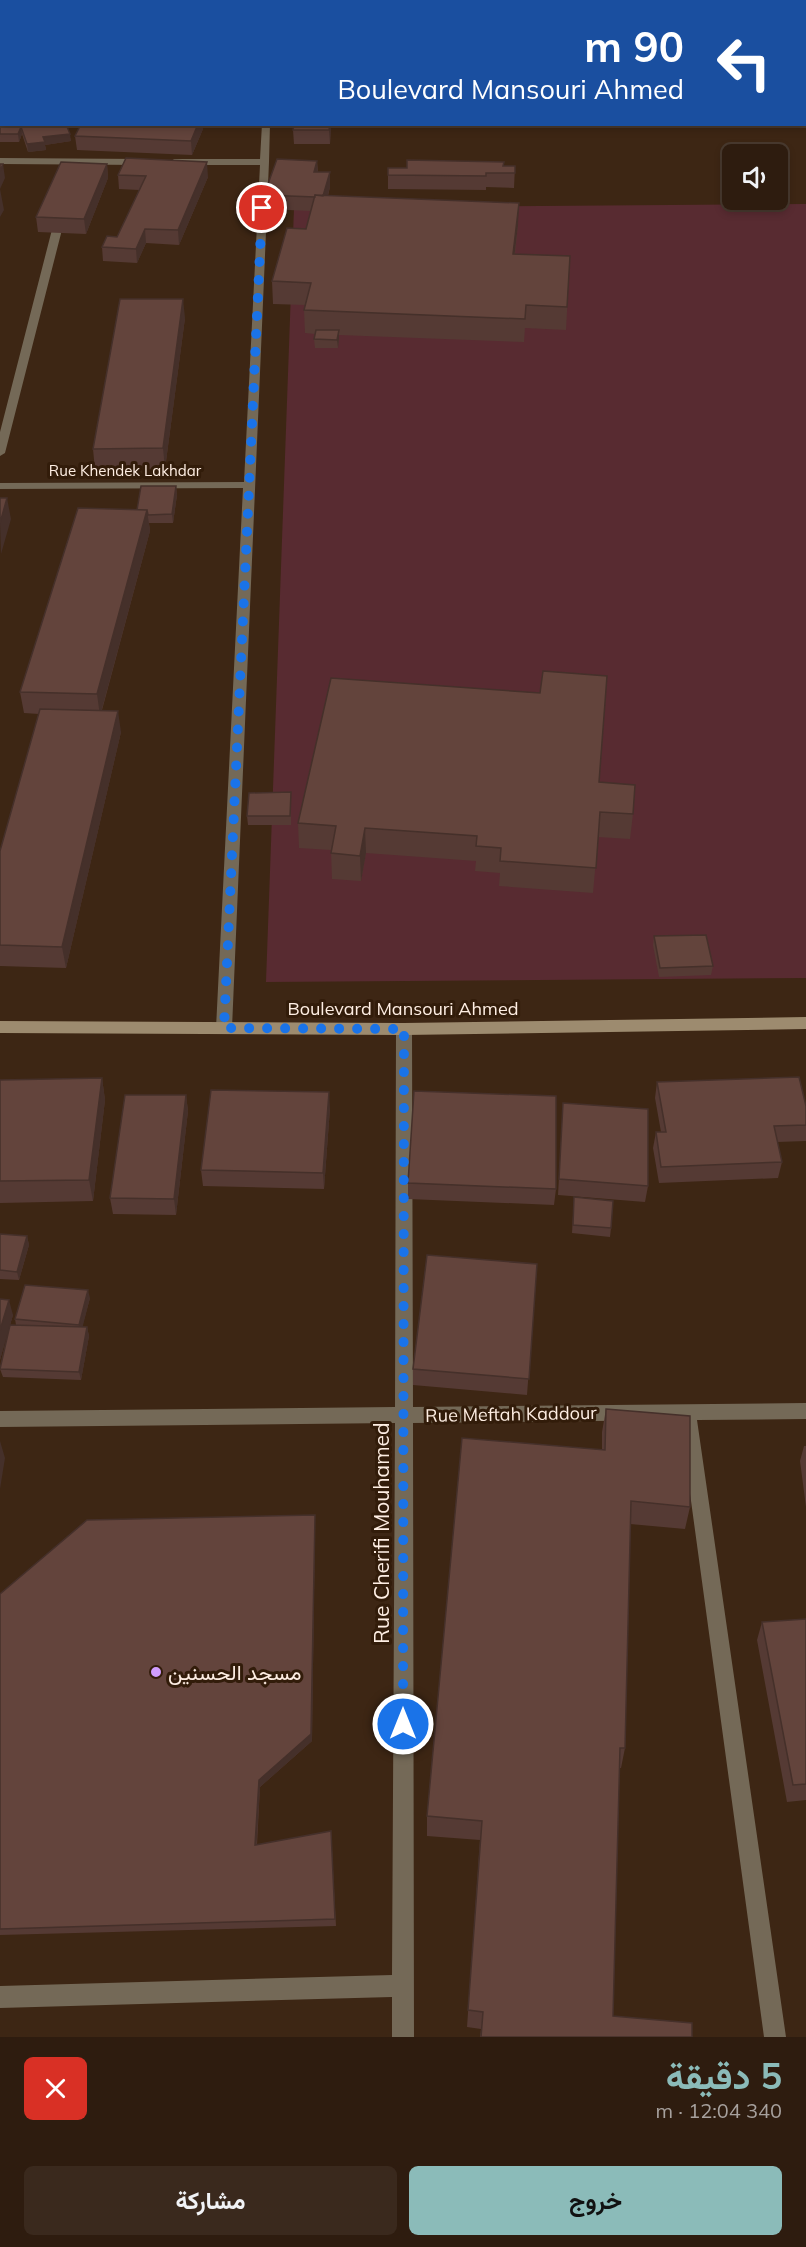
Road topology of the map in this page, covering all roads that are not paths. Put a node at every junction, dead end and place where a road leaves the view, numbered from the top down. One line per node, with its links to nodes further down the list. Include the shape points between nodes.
1 (266, 126): 4 (street)
2 (0, 161): 3 (street)
3 (75, 161): 4 (street); 5 (street)
4 (265, 162): 8 (street)
5 (72, 173)
6 (63, 206): 7 (street)
7 (0, 453)
8 (250, 485): 9 (street, Rue Khendek Lakhdar); 12 (street)
9 (0, 486)
10 (806, 1023): 13 (main road, Boulevard Mansouri Ahmed)
11 (0, 1027): 12 (main road, Boulevard Mansouri Ahmed)
12 (224, 1028): 13 (main road, Boulevard Mansouri Ahmed)
13 (404, 1029): 16 (street, Rue Cherifi Mouhamed)
14 (806, 1411): 15 (street, Rue Meftah Kaddour)
15 (687, 1412): 16 (street, Rue Meftah Kaddour); 21 (street)
16 (404, 1415): 17 (street, Rue Meftah Kaddour); 18 (street, Rue Cherifi Mouhamed)
17 (0, 1419)
18 (401, 1986): 19 (street); 20 (street, Rue Cherifi Mouhamed)
19 (0, 1997)
20 (403, 2037)
21 (775, 2037)

